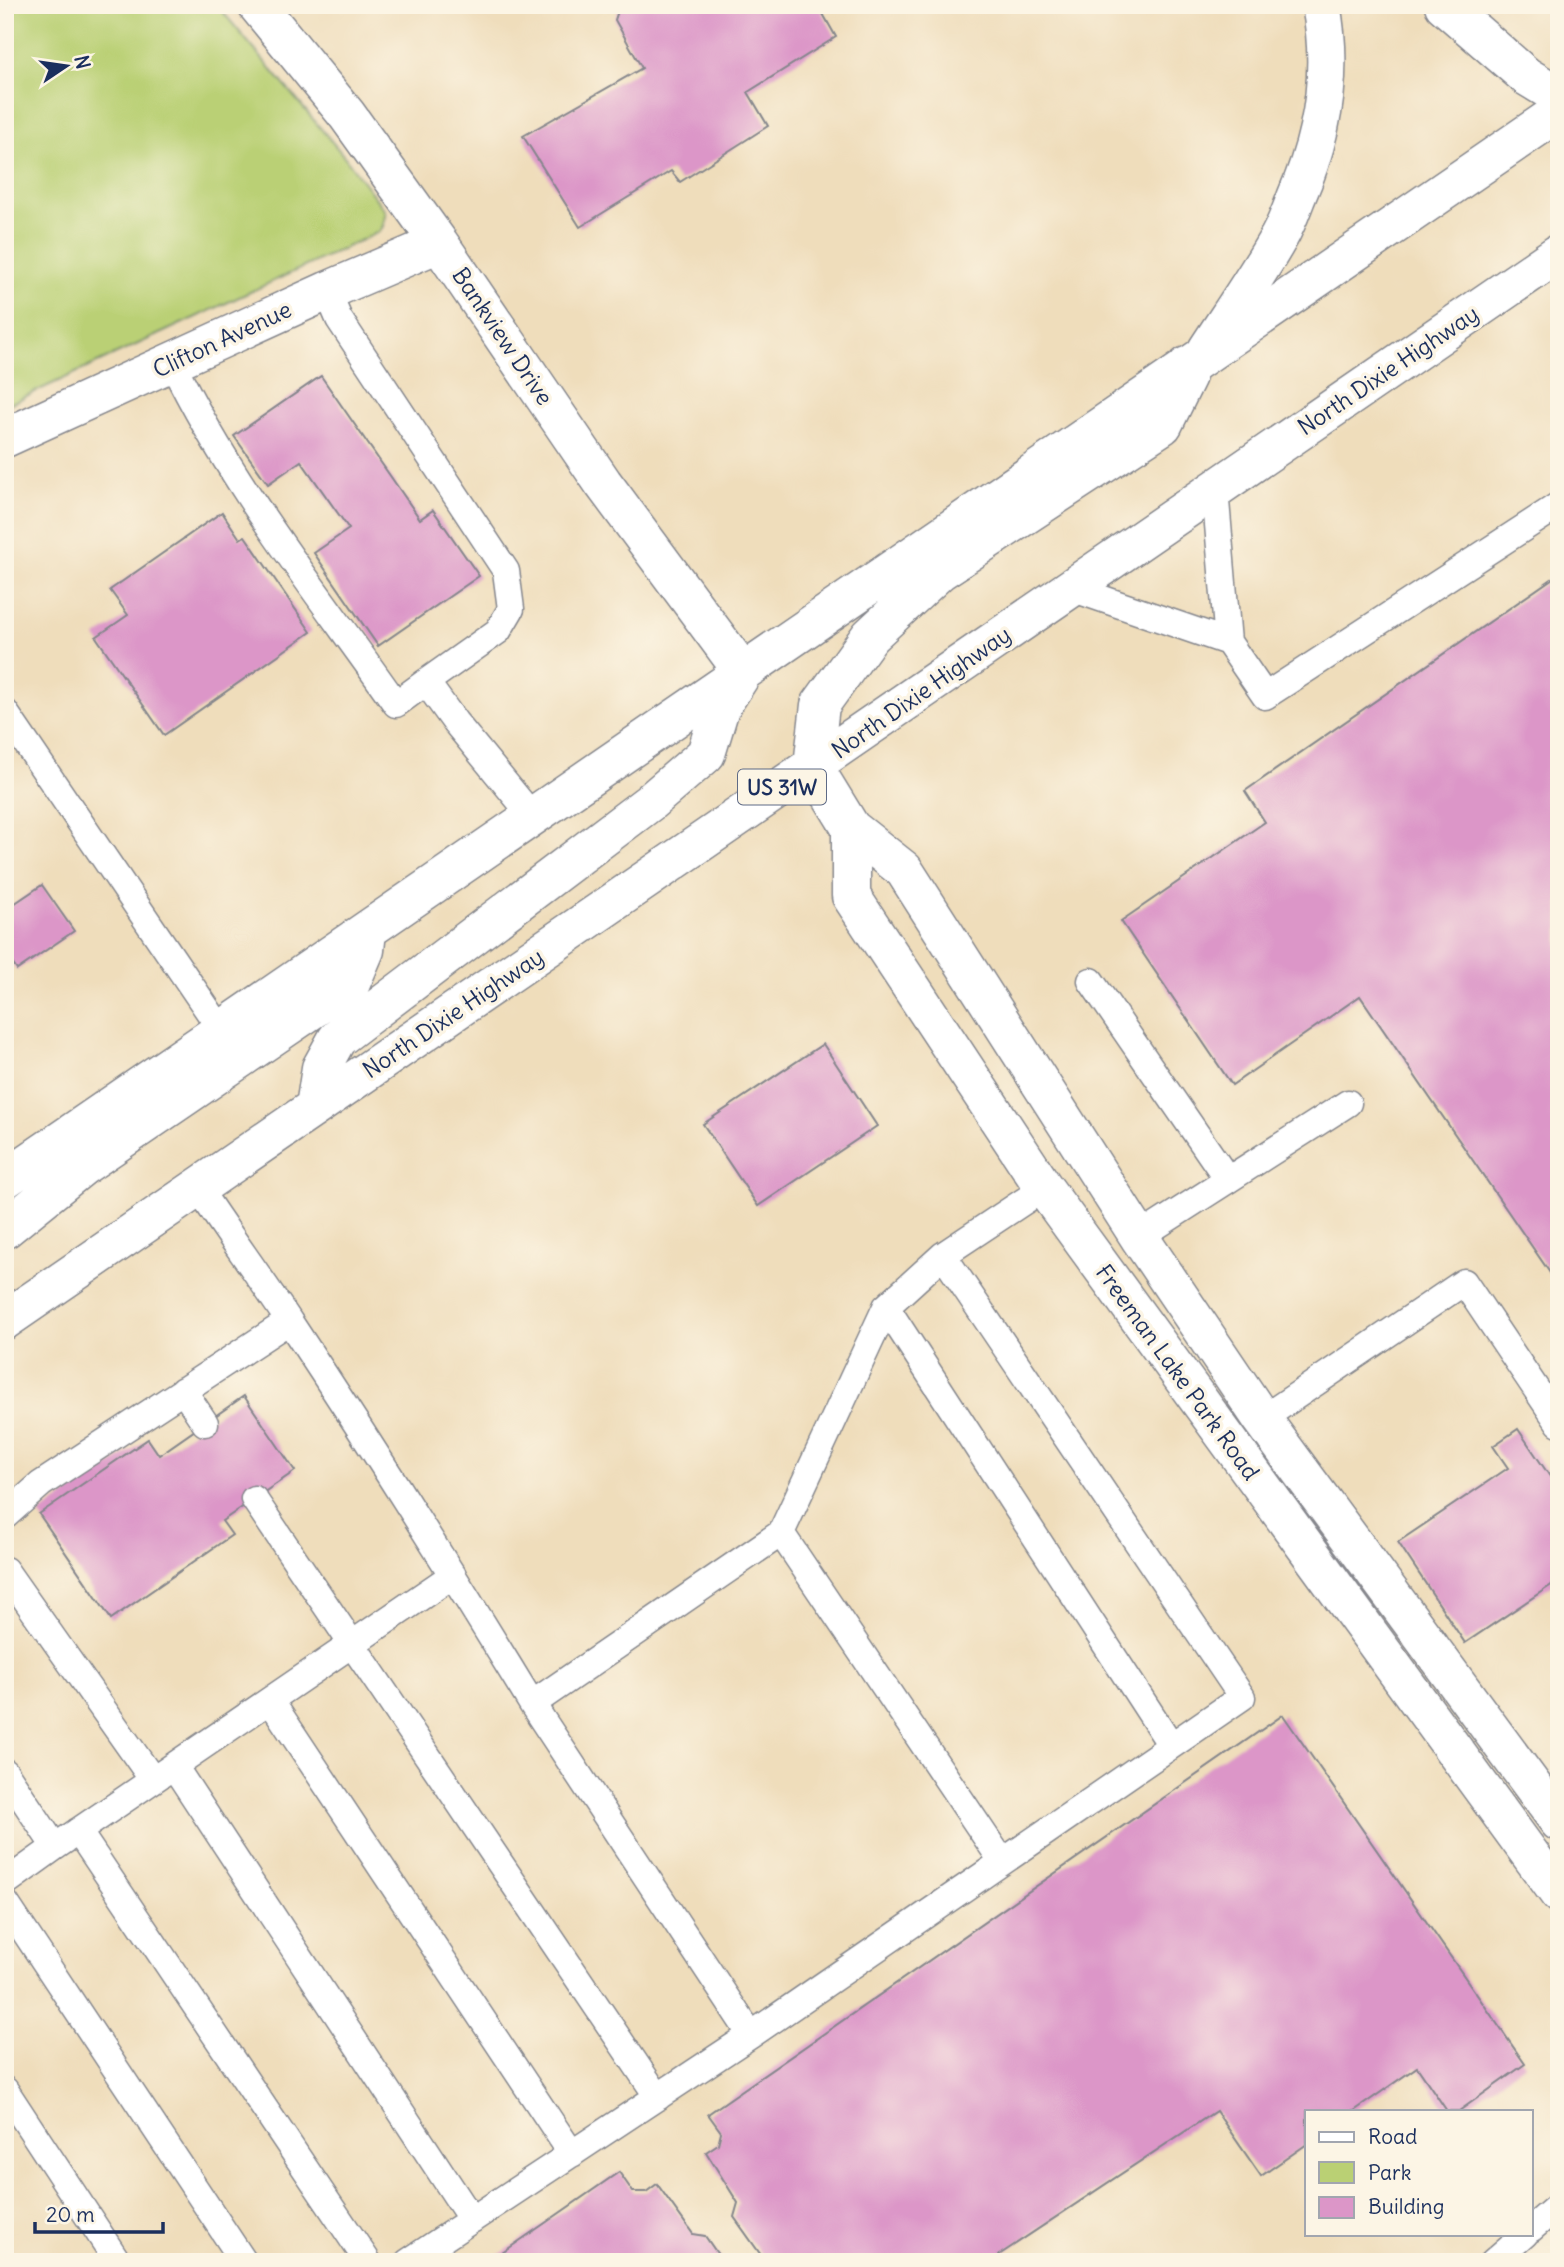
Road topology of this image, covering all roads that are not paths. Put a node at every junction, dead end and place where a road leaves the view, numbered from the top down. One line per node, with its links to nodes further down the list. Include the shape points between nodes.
1 (257, 5): 6 (main road, Bankview Drive, via 347,115)
2 (1321, 5): 9 (main road, via 1327,85 1311,164 1280,236)
3 (1444, 5): 4 (main road, via 1526,76)
4 (1559, 96)
5 (1559, 112): 9 (main road)
6 (439, 243): 8 (main road, Clifton Avenue); 16 (main road, Bankview Drive, via 603,483)
7 (1559, 253): 12 (main road, North Dixie Highway / US 31W)
8 (327, 291): 10 (main road, Clifton Avenue); 17 (lane, via 339,319 506,571 511,609 498,631)
9 (1197, 358): 16 (main road); 19 (main road, via 1163,425 940,570 870,636 820,705)
10 (172, 362): 11 (main road, Clifton Avenue); 17 (lane, via 228,465 396,704)
11 (5, 438)
12 (1215, 489): 14 (main road, North Dixie Highway / US 31W); 15 (lane)
13 (1559, 505): 15 (lane, via 1265,696)
14 (1071, 588): 15 (lane); 19 (main road, North Dixie Highway / US 31W)
15 (1228, 642)
16 (743, 672): 20 (main road); 26 (main road, via 720,708 706,754 649,803 337,1040 321,1068)
17 (426, 682): 20 (lane)
18 (5, 712): 24 (lane)
19 (813, 766): 21 (main road, Freeman Lake Park Road); 26 (main road, North Dixie Highway / US 31W)
20 (533, 817): 22 (main road)
21 (851, 828): 30 (main road, Freeman Lake Park Road, via 851,896); 32 (main road, Freeman Lake Park Road, via 904,870)
22 (367, 931): 24 (main road); 31 (main road, via 365,950 351,983 83,1166)
23 (1091, 981): 28 (lane)
24 (222, 1031): 27 (main road)
25 (1348, 1103): 28 (lane)
26 (315, 1107): 29 (main road, North Dixie Highway / US 31W)
27 (5, 1179)
28 (1228, 1180): 32 (lane)
29 (198, 1188): 35 (main road, North Dixie Highway / US 31W); 36 (lane)
30 (1044, 1188): 33 (lane); 57 (main road, Freeman Lake Park Road)
31 (5, 1229)
32 (1139, 1237): 38 (main road, Freeman Lake Park Road)
33 (943, 1255): 34 (lane); 49 (lane, via 1242,1697)
34 (886, 1307): 43 (lane); 49 (lane)
35 (5, 1320)
36 (289, 1321): 37 (lane); 45 (lane)
37 (183, 1390): 39 (lane); 42 (lane, via 41,1484)
38 (1262, 1419): 40 (lane, via 1464,1282); 52 (main road, Freeman Lake Park Road)
39 (205, 1423)
40 (1559, 1423)
41 (254, 1499): 46 (lane)
42 (5, 1516)
43 (781, 1533): 48 (lane); 55 (lane)
44 (5, 1570): 51 (lane)
45 (453, 1575): 46 (lane); 48 (lane)
46 (353, 1644): 47 (lane); 61 (lane)
47 (270, 1700): 51 (lane); 62 (lane)
48 (533, 1704): 59 (lane)
49 (1171, 1745): 55 (lane)
50 (5, 1772): 54 (lane)
51 (163, 1773): 53 (lane); 64 (lane)
52 (1559, 1822)
53 (78, 1831): 54 (lane); 69 (lane)
54 (55, 1847): 56 (lane)
55 (1002, 1861): 59 (lane)
56 (5, 1883)
57 (1559, 1894)
58 (5, 1902): 68 (lane)
59 (751, 2035): 61 (lane)
60 (5, 2090): 67 (lane)
61 (658, 2097): 62 (lane)
62 (572, 2154): 64 (lane)
63 (1559, 2205): 65 (lane)
64 (472, 2220): 70 (lane)
65 (1532, 2228)
66 (1523, 2236): 71 (lane)
67 (118, 2262)
68 (244, 2262)
69 (368, 2262)
70 (408, 2262)
71 (1493, 2262)

